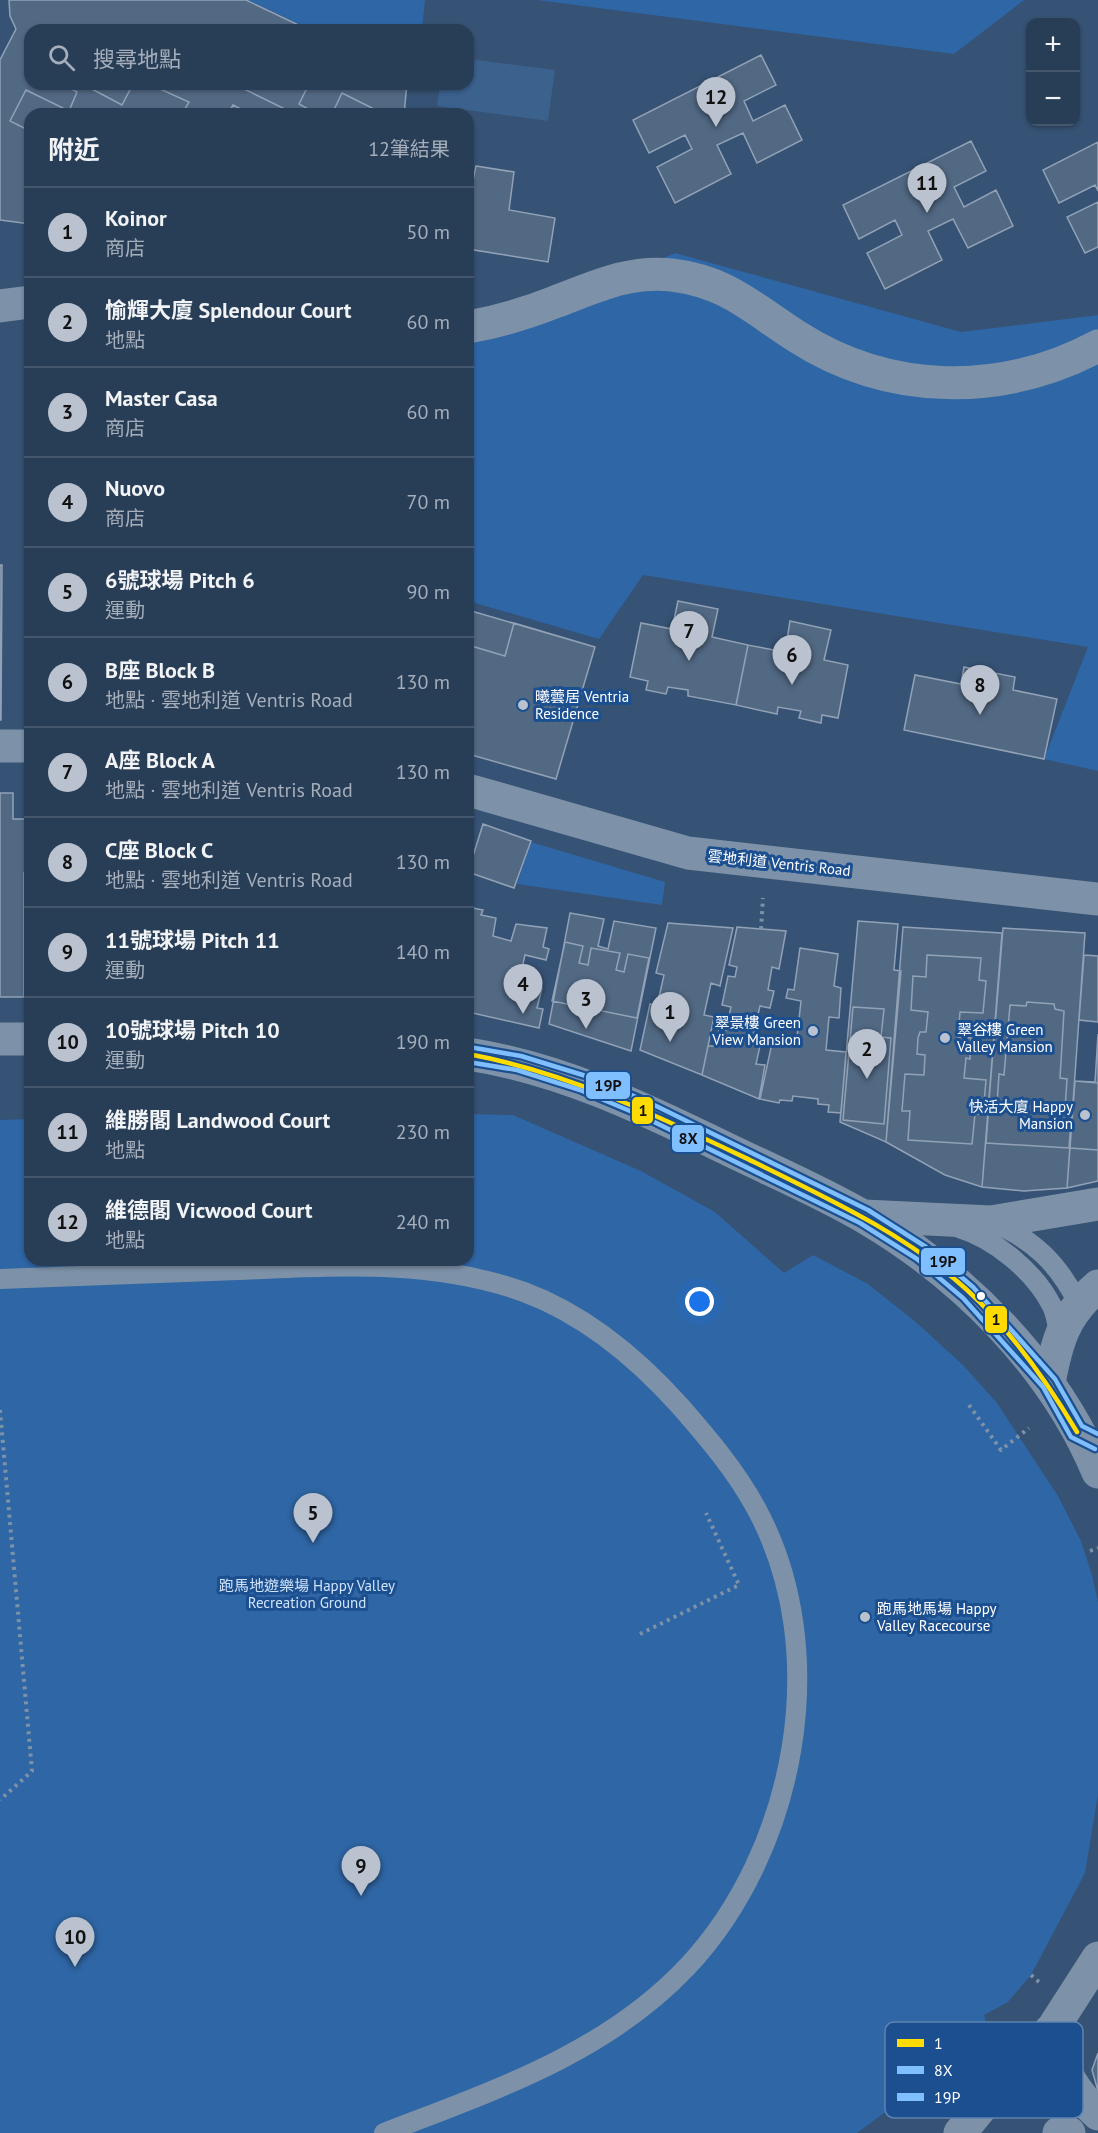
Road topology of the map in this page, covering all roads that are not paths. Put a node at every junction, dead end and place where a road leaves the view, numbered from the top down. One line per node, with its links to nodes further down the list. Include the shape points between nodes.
1 (24, 303): 2 (street)
2 (0, 306)
3 (474, 325): 4 (street, via 534,310 623,276 655,273 723,287 820,350 864,368 915,381 957,384 1005,380 1051,367)
4 (1098, 346)
5 (0, 746): 6 (street)
6 (24, 746)
7 (474, 792): 8 (street, 雲地利道 Ventris Road, via 688,853)
8 (1098, 899)
9 (0, 1038): 10 (street)
10 (24, 1039)
11 (474, 1055): 13 (street, via 582,1083 645,1109)
12 (1098, 1204): 15 (street)
13 (864, 1216): 14 (street); 19 (street, via 921,1253 968,1293)
14 (936, 1222): 15 (street); 18 (lane, via 986,1241 1028,1273 1053,1308)
15 (991, 1222): 17 (lane, via 1033,1244)
16 (0, 1279): 27 (lane, via 358,1266 441,1271 497,1284 562,1309 625,1352 692,1420 724,1459 757,1510 774,1548 787,1593 798,1690 795,1732 787,1773 765,1838 722,1926 686,1968 632,2018 552,2065)
17 (1088, 1294): 18 (street)
18 (1060, 1334): 19 (street)
19 (1049, 1383): 20 (street)
20 (1088, 1437): 21 (street)
21 (1098, 1472)
22 (1098, 1958): 23 (street)
23 (1057, 2022)
24 (1083, 2102): 25 (street)
25 (1098, 2114)
26 (972, 2118): 28 (street)
27 (384, 2133)
28 (960, 2133)
29 (1059, 2133): 30 (street)
30 (1069, 2133)

